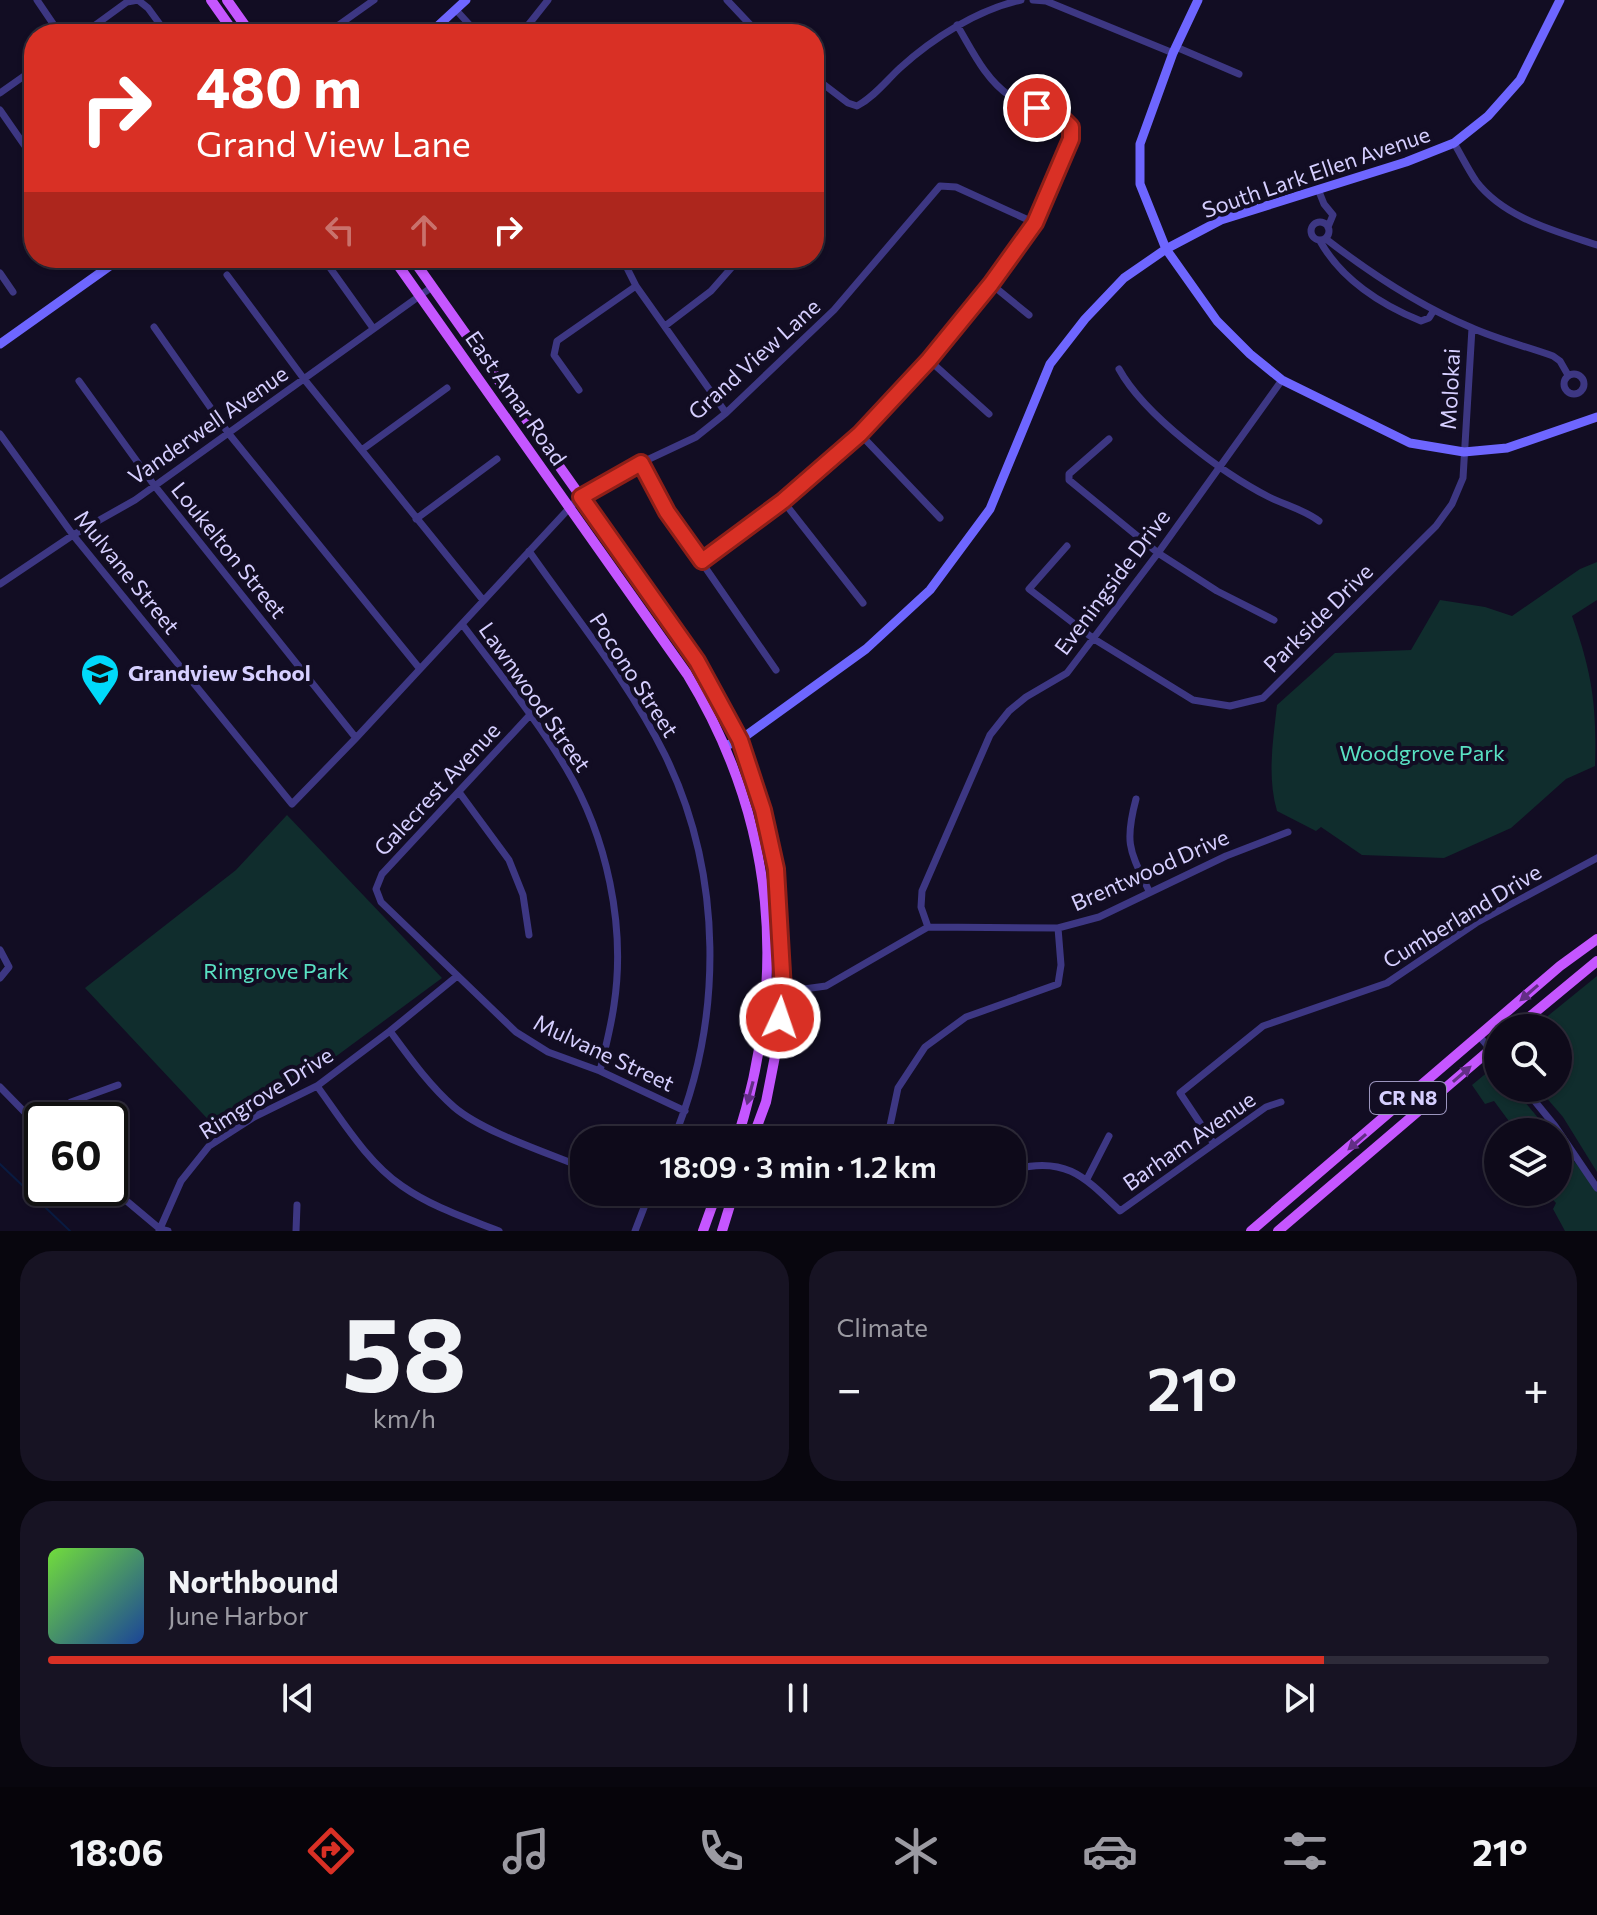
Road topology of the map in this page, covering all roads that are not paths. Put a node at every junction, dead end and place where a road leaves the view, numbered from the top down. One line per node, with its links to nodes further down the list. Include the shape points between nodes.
1 (37, 0): 14 (street)
2 (138, 0): 15 (street); 16 (street)
3 (211, 0): 17 (main road)
4 (227, 0): 18 (main road)
5 (466, 0): 13 (street)
6 (548, 0): 22 (street)
7 (727, 0): 23 (street)
8 (1021, 0): 24 (street)
9 (1033, 0): 25 (street)
10 (1198, 0): 25 (street)
11 (1560, 0): 31 (street, South Lark Ellen Avenue, via 1520,80)
12 (373, 1): 19 (street)
13 (457, 11): 20 (street); 21 (street)
14 (53, 24)
15 (97, 24)
16 (160, 24)
17 (228, 24)
18 (244, 24)
19 (340, 24)
20 (441, 24)
21 (469, 24)
22 (529, 24)
23 (750, 24)
24 (957, 25): 28 (street, via 857,106); 34 (street, via 992,81 1012,98 1071,127 1071,139)
25 (1175, 50): 26 (street); 38 (street, via 1140,144 1140,184)
26 (1239, 74)
27 (24, 76): 29 (street)
28 (824, 85)
29 (0, 93)
30 (0, 110): 32 (street)
31 (1454, 143): 33 (street, South Lark Ellen Avenue); 37 (street, via 1495,201 1522,218)
32 (24, 145)
33 (1318, 189): 35 (street, via 1333,215); 38 (street, South Lark Ellen Avenue, via 1237,213)
34 (1035, 223): 47 (street); 67 (street, Grand View Lane, via 956,187 940,186 834,310)
35 (1328, 227): 36 (street); 36 (street, via 1318,222 1311,227 1312,236)
36 (1323, 240): 52 (street); 52 (street, via 1330,260 1374,297 1421,321)
37 (1597, 245)
38 (1166, 249): 63 (street, via 1217,321); 101 (street, South Lark Ellen Avenue, via 1124,278 1050,364 990,509 930,590 866,649)
39 (107, 268): 58 (street)
40 (330, 268): 56 (street)
41 (400, 268): 51 (main road, East Amar Road)
42 (419, 268): 49 (main road, East Amar Road)
43 (627, 268): 48 (street)
44 (731, 268): 54 (street)
45 (0, 273): 50 (street)
46 (227, 275): 62 (street)
47 (991, 284): 53 (street); 59 (street)
48 (636, 286): 54 (street); 66 (street, via 557,341 554,355)
49 (432, 287): 51 (street, Vanderwell Avenue); 80 (main road, East Amar Road)
50 (13, 292)
51 (419, 296): 56 (street, Vanderwell Avenue); 82 (main road, East Amar Road)
52 (1434, 310): 57 (street)
53 (1029, 315)
54 (665, 326): 67 (street)
55 (154, 327): 71 (street)
56 (373, 328): 62 (street, Vanderwell Avenue)
57 (1472, 328): 61 (street, via 1553,356); 75 (street, Molokai)
58 (0, 344)
59 (929, 360): 68 (street); 72 (street)
60 (1119, 369): 78 (street, via 1173,429)
61 (1568, 375)
62 (304, 379): 71 (street, Vanderwell Avenue); 74 (street)
63 (1282, 380): 75 (street, via 1410,443); 78 (street, Eveningside Drive)
64 (79, 381): 79 (street, Loukelton Street)
65 (447, 388): 74 (street)
66 (579, 390)
67 (726, 413): 77 (street, Grand View Lane, via 696,437)
68 (989, 414)
69 (1597, 417): 75 (street, via 1507,448)
70 (0, 434): 86 (street, Mulvane Street)
71 (229, 434): 79 (street, Vanderwell Avenue); 97 (street)
72 (860, 434): 81 (street); 83 (street)
73 (1109, 439): 89 (street, via 1068,477)
74 (363, 449): 84 (street)
75 (1464, 452): 96 (street, Parkside Drive, via 1463,478 1436,526 1263,698 1230,706 1193,700)
76 (497, 459): 84 (street)
77 (641, 463): 80 (street, Grand View Lane); 90 (street)
78 (1218, 467): 85 (street); 89 (street, Eveningside Drive)
79 (154, 485): 86 (street, Vanderwell Avenue); 100 (street, Loukelton Street)
80 (581, 497): 82 (street, Grand View Lane); 101 (main road, East Amar Road, via 697,661)
81 (783, 501): 90 (street); 93 (street)
82 (569, 507): 88 (street, Grand View Lane); 102 (main road, East Amar Road, via 687,674)
83 (940, 518)
84 (416, 519): 92 (street)
85 (1319, 521)
86 (73, 535): 91 (street, Vanderwell Avenue); 105 (street, Mulvane Street)
87 (1067, 546): 96 (street, Parkside Drive, via 1029,589)
88 (529, 551): 92 (street, Grand View Lane); 132 (street, Pocono Street, via 631,696 665,755 685,808 701,866 711,945 707,1022)
89 (1158, 553): 94 (street); 96 (street, Eveningside Drive)
90 (702, 561): 98 (street)
91 (0, 584)
92 (483, 600): 95 (street, Grand View Lane)
93 (863, 603)
94 (1274, 620)
95 (462, 624): 97 (street, Grand View Lane); 99 (street, Lawnwood Street)
96 (1094, 639): 110 (street, Eveningside Drive, via 1067,673 1026,697 990,735 922,891)
97 (420, 669): 100 (street, Grand View Lane)
98 (776, 670)
99 (529, 716): 103 (street, Galecrest Avenue); 125 (street, Lawnwood Street, via 566,769 595,828 610,884 617,933 615,1004)
100 (356, 738): 105 (street, Grand View Lane)
101 (740, 740): 102 (street, South Lark Ellen Avenue); 119 (main road, East Amar Road, via 776,869)
102 (725, 746): 118 (main road, East Amar Road, via 744,797 760,867 767,912)
103 (459, 792): 108 (street, Galecrest Avenue, via 382,874); 112 (street, via 509,860 523,895)
104 (1136, 799): 109 (street, via 1128,828 1130,850)
105 (292, 804)
106 (1288, 832): 109 (street, Brentwood Drive)
107 (1597, 858): 139 (street, Cumberland Drive, via 1476,923 1387,983 1263,1026 1180,1093)
108 (376, 889): 116 (street, Mulvane Street, via 381,902)
109 (1149, 891): 111 (street, Brentwood Drive, via 1099,917)
110 (928, 927): 111 (street, Brentwood Drive); 119 (street, via 826,986)
111 (1058, 928): 137 (street, via 1058,984 966,1017 925,1047 898,1088)
112 (529, 935)
113 (1597, 939): 122 (main road, CR N8, one-way to 122)
114 (0, 950): 117 (street, via 9,967)
115 (1597, 961): 120 (main road)
116 (456, 977): 121 (street, Rimgrove Drive); 125 (street, Mulvane Street, via 516,1032 548,1052)
117 (0, 978)
118 (767, 990): 119 (street); 135 (main road, East Amar Road, one-way to 135, via 764,1029)
119 (783, 990): 136 (main road, East Amar Road, via 777,1046)
120 (1533, 1014)
121 (390, 1031): 127 (street, Rimgrove Drive); 140 (street, via 457,1110)
122 (1479, 1036): 123 (street); 155 (main road, CR N8, one-way to 155)
123 (1484, 1040)
124 (1484, 1060): 156 (main road, CR N8, one-way to 124)
125 (600, 1071): 132 (street, Mulvane Street)
126 (118, 1085): 129 (street)
127 (317, 1086): 149 (street, Rimgrove Drive, via 209,1146 181,1181); 151 (street, via 372,1159 399,1185)
128 (0, 1087): 133 (street)
129 (71, 1102)
130 (1281, 1102): 139 (street, Barham Avenue)
131 (1535, 1102): 143 (street)
132 (685, 1111): 134 (street, Pocono Street)
133 (24, 1112)
134 (679, 1126)
135 (741, 1126)
136 (757, 1126)
137 (890, 1126)
138 (1109, 1136): 142 (street)
139 (1214, 1144): 142 (street, Barham Avenue, via 1120,1211)
140 (570, 1162)
141 (1026, 1168): 142 (street, via 1066,1168)
142 (1087, 1179)
143 (1597, 1188)
144 (128, 1202): 149 (street)
145 (297, 1205): 150 (street)
146 (645, 1206): 152 (street)
147 (712, 1206): 153 (main road)
148 (730, 1206): 154 (main road)
149 (162, 1230)
150 (296, 1231)
151 (499, 1231)
152 (635, 1231)
153 (703, 1231)
154 (722, 1231)
155 (1251, 1231)
156 (1278, 1231)

